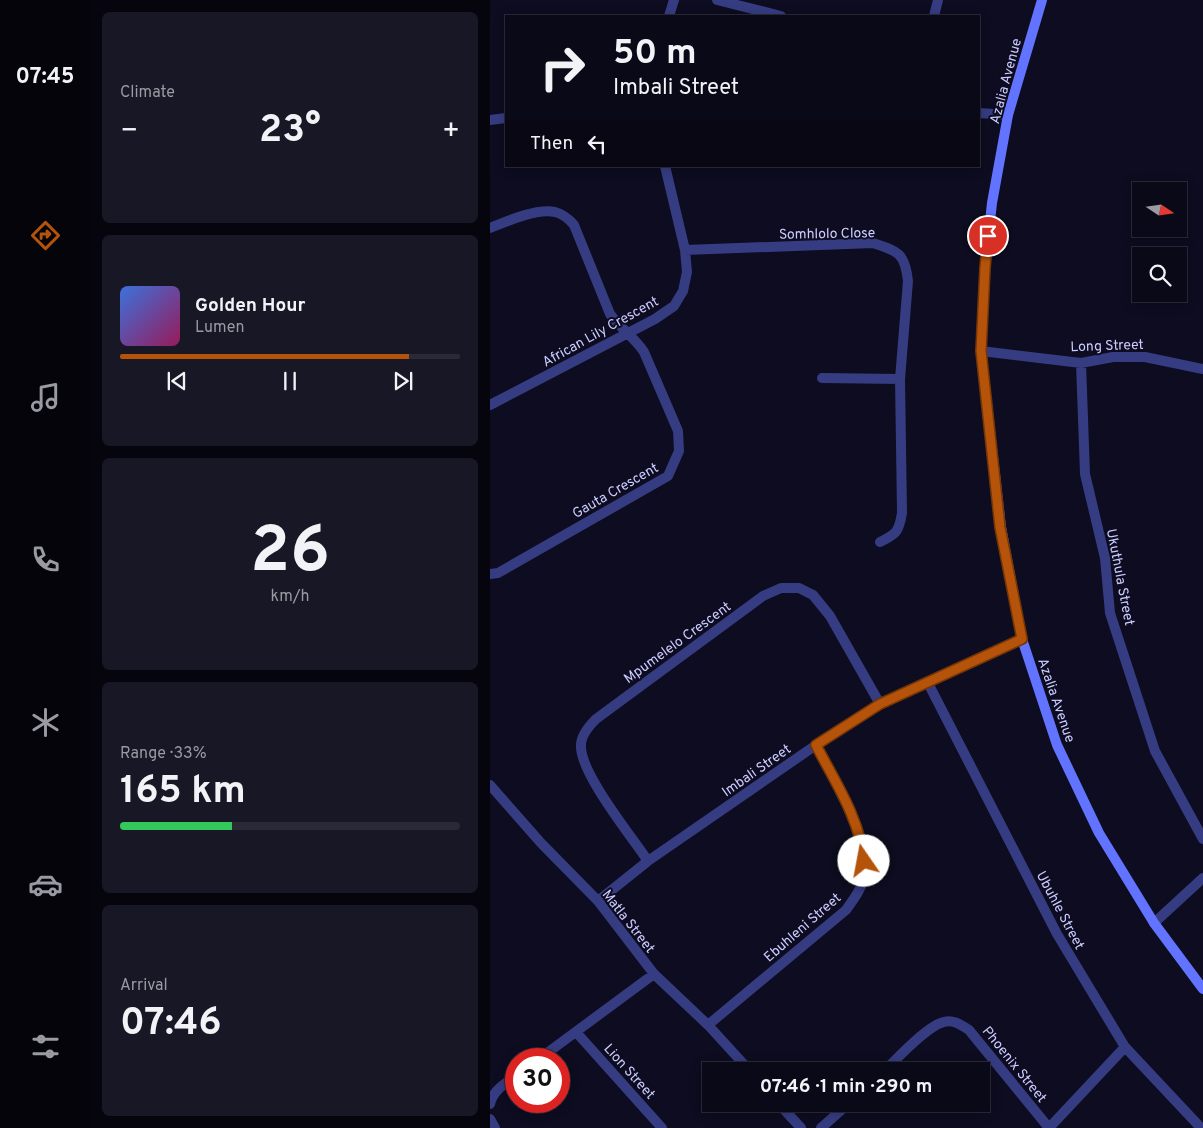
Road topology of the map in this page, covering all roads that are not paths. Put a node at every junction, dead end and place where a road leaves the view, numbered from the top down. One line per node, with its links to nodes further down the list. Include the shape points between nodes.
1 (674, 0): 5 (street)
2 (717, 0): 6 (street)
3 (938, 0): 7 (street)
4 (1042, 0): 9 (street, Azalia Avenue)
5 (669, 15)
6 (777, 15)
7 (934, 15)
8 (980, 113): 9 (street)
9 (1008, 115): 16 (street, Azalia Avenue, via 992,203)
10 (505, 118): 11 (street)
11 (490, 120)
12 (664, 167): 14 (street, African Lily Crescent)
13 (490, 228): 15 (street, Gauta Crescent, via 544,212 565,215 574,225 610,314)
14 (685, 250): 15 (street, African Lily Crescent, via 687,272 683,291 674,306); 20 (street, Somhlolo Close, via 873,244 900,255 906,265 908,281)
15 (628, 333): 21 (street, African Lily Crescent); 23 (street, Gauta Crescent, via 644,352 678,431 679,451 668,476 498,573)
16 (981, 351): 17 (street, Long Street); 24 (street, Azalia Avenue, via 1000,527)
17 (1080, 363): 18 (street, Long Street, via 1113,357 1145,357); 29 (street, Ukuthula Street, via 1085,474 1105,558 1110,613 1155,751)
18 (1203, 370)
19 (822, 378): 20 (street)
20 (900, 379): 22 (street, Somhlolo Close, via 902,513 900,527)
21 (490, 405)
22 (880, 542)
23 (490, 574)
24 (1022, 639): 25 (street, Imbali Street); 33 (street, Azalia Avenue, via 1057,745 1099,833)
25 (928, 683): 26 (street, Imbali Street); 38 (street, Ubuhle Street, via 1057,934)
26 (880, 704): 27 (street, Imbali Street); 30 (street, Mpumelelo Crescent, via 830,616 813,595 799,588 781,588 763,596 586,729 580,743 581,757 589,776)
27 (816, 745): 30 (street, Imbali Street); 36 (street, Ebuhleni Street, via 852,816 863,850 865,872 859,891 846,910)
28 (490, 785): 32 (street, Matla Street)
29 (1203, 839)
30 (648, 861): 32 (street, Imbali Street)
31 (1203, 878): 33 (street)
32 (598, 901): 34 (street, Matla Street)
33 (1154, 923): 35 (street, Azalia Avenue)
34 (654, 974): 36 (street, Matla Street); 37 (street)
35 (1203, 989)
36 (708, 1025): 40 (street, Matla Street)
37 (576, 1032): 39 (street); 48 (street, Lion Street)
38 (1125, 1047): 51 (street); 52 (street, Ubuhle Street)
39 (554, 1048)
40 (742, 1062)
41 (894, 1062): 51 (street, Phoenix Street, via 932,1027 944,1022 958,1022 969,1030)
42 (505, 1084): 43 (street, via 492,1097)
43 (490, 1104)
44 (786, 1112): 49 (street)
45 (839, 1112): 50 (street)
46 (490, 1119): 47 (street)
47 (495, 1128)
48 (662, 1128)
49 (801, 1128)
50 (821, 1128)
51 (1049, 1128)
52 (1201, 1128)

